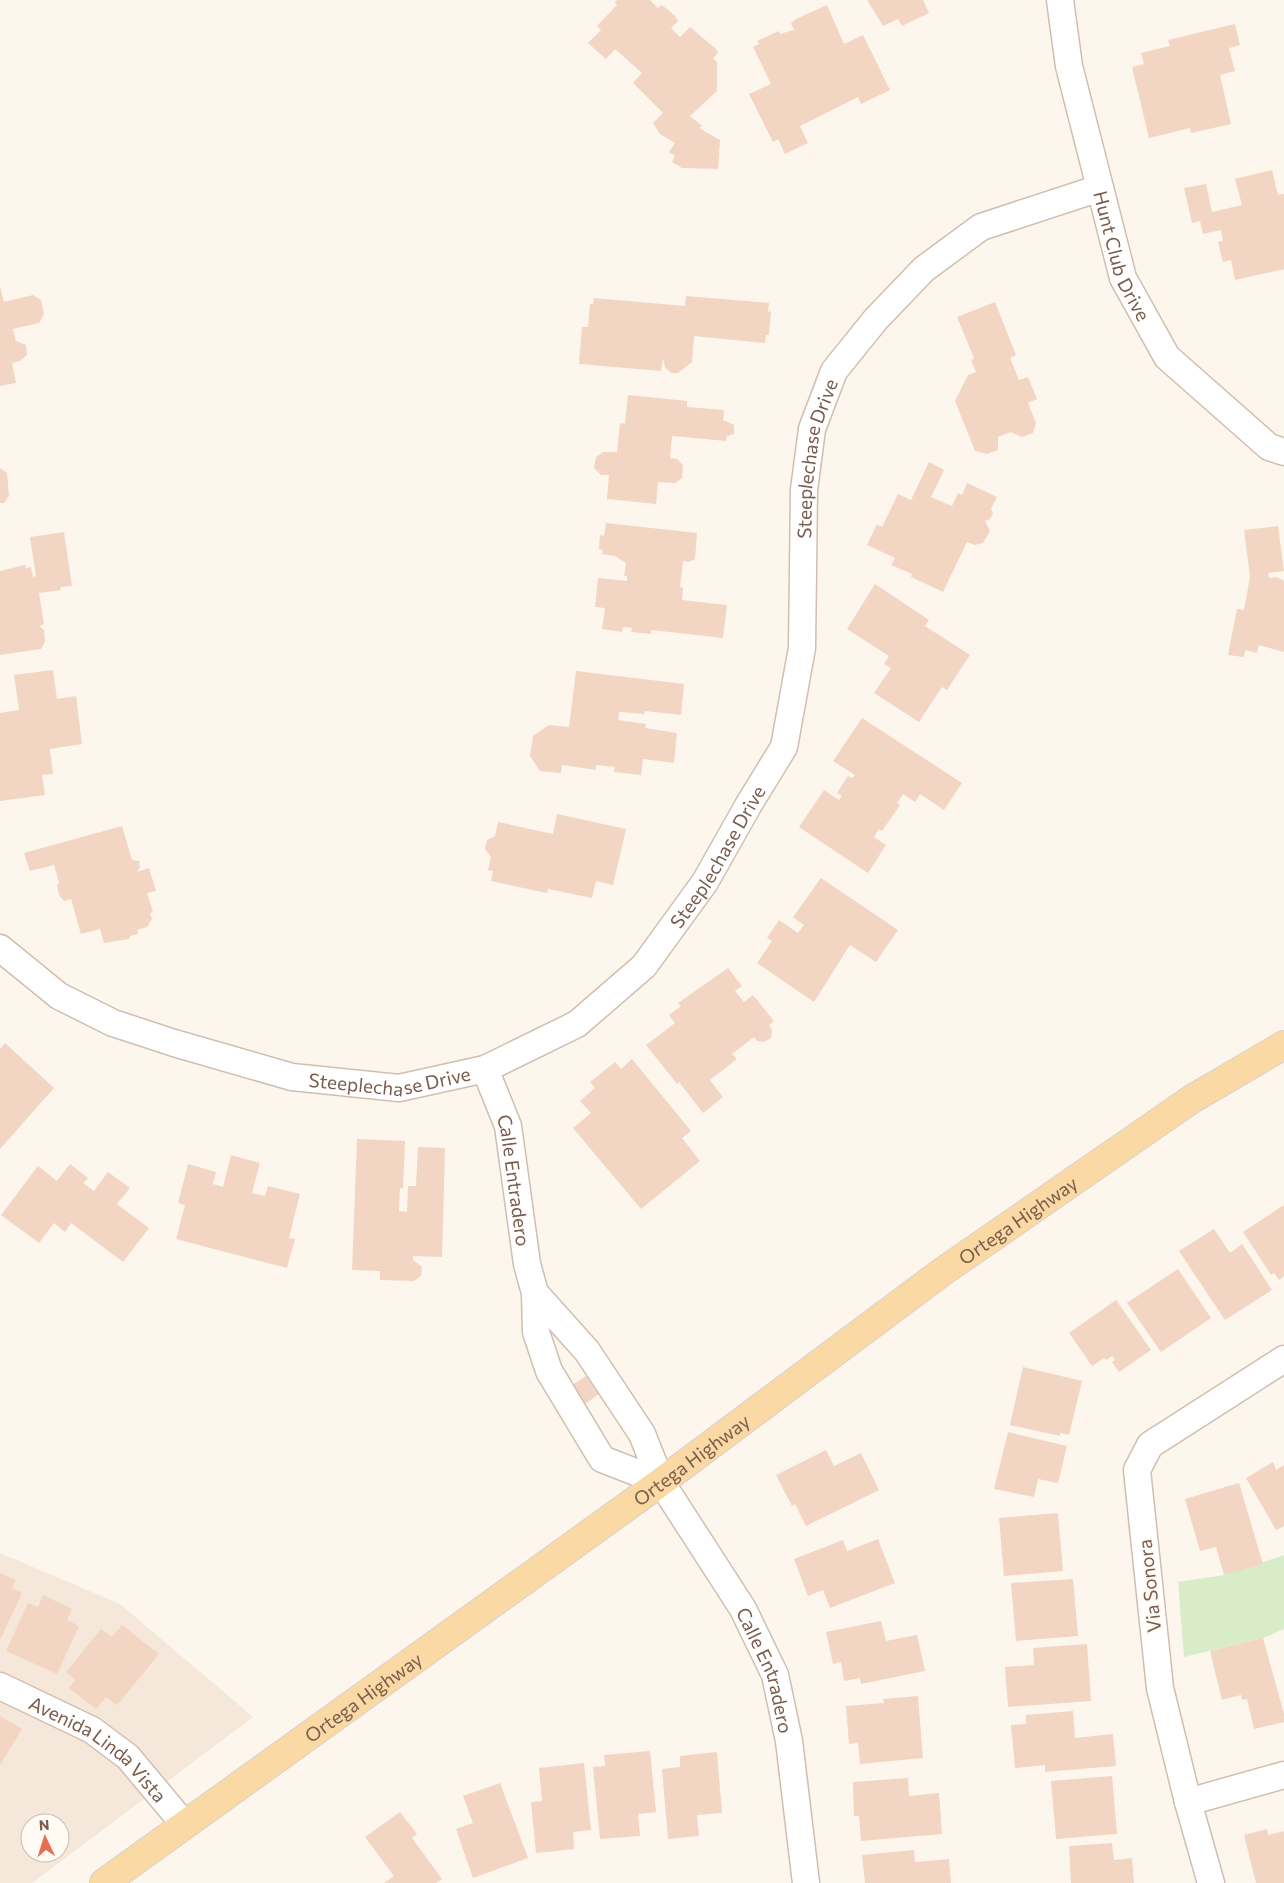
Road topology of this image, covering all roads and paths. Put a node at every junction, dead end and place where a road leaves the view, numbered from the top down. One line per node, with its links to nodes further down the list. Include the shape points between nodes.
1 (1060, 0): 2 (street, Hunt Club Drive, via 1069,66)
2 (1100, 188): 3 (street, Hunt Club Drive, via 1123,278 1166,357 1270,447); 6 (street, Steeplechase Drive, via 981,227 924,269 876,319 834,372 812,429 804,490 802,648 784,747 705,882 644,966 577,1024)
3 (1284, 452)
4 (0, 948): 6 (street, Steeplechase Drive, via 59,996 113,1023 292,1077 399,1088)
5 (1284, 1044): 11 (main road, Ortega Highway, via 1192,1100 942,1272)
6 (485, 1069): 7 (street, Calle Entradero, via 508,1126 527,1264)
7 (536, 1293): 8 (street, Calle Entradero); 10 (street, Calle Entradero, via 536,1332)
8 (587, 1351): 10 (street); 11 (street, Calle Entradero, via 642,1434)
9 (1284, 1359): 14 (street, Via Sonora, via 1150,1445 1137,1470 1160,1688)
10 (550, 1371): 11 (street, Calle Entradero, via 602,1459)
11 (661, 1482): 15 (main road, Ortega Highway); 17 (street, Calle Entradero, via 743,1609 775,1674 789,1741)
12 (0, 1686): 15 (street, Avenida Linda Vista, via 92,1730 128,1756)
13 (1284, 1775): 14 (street)
14 (1188, 1802): 18 (street, Via Sonora)
15 (184, 1824): 16 (main road, Ortega Highway)
16 (104, 1883)
17 (806, 1883)
18 (1211, 1883)

